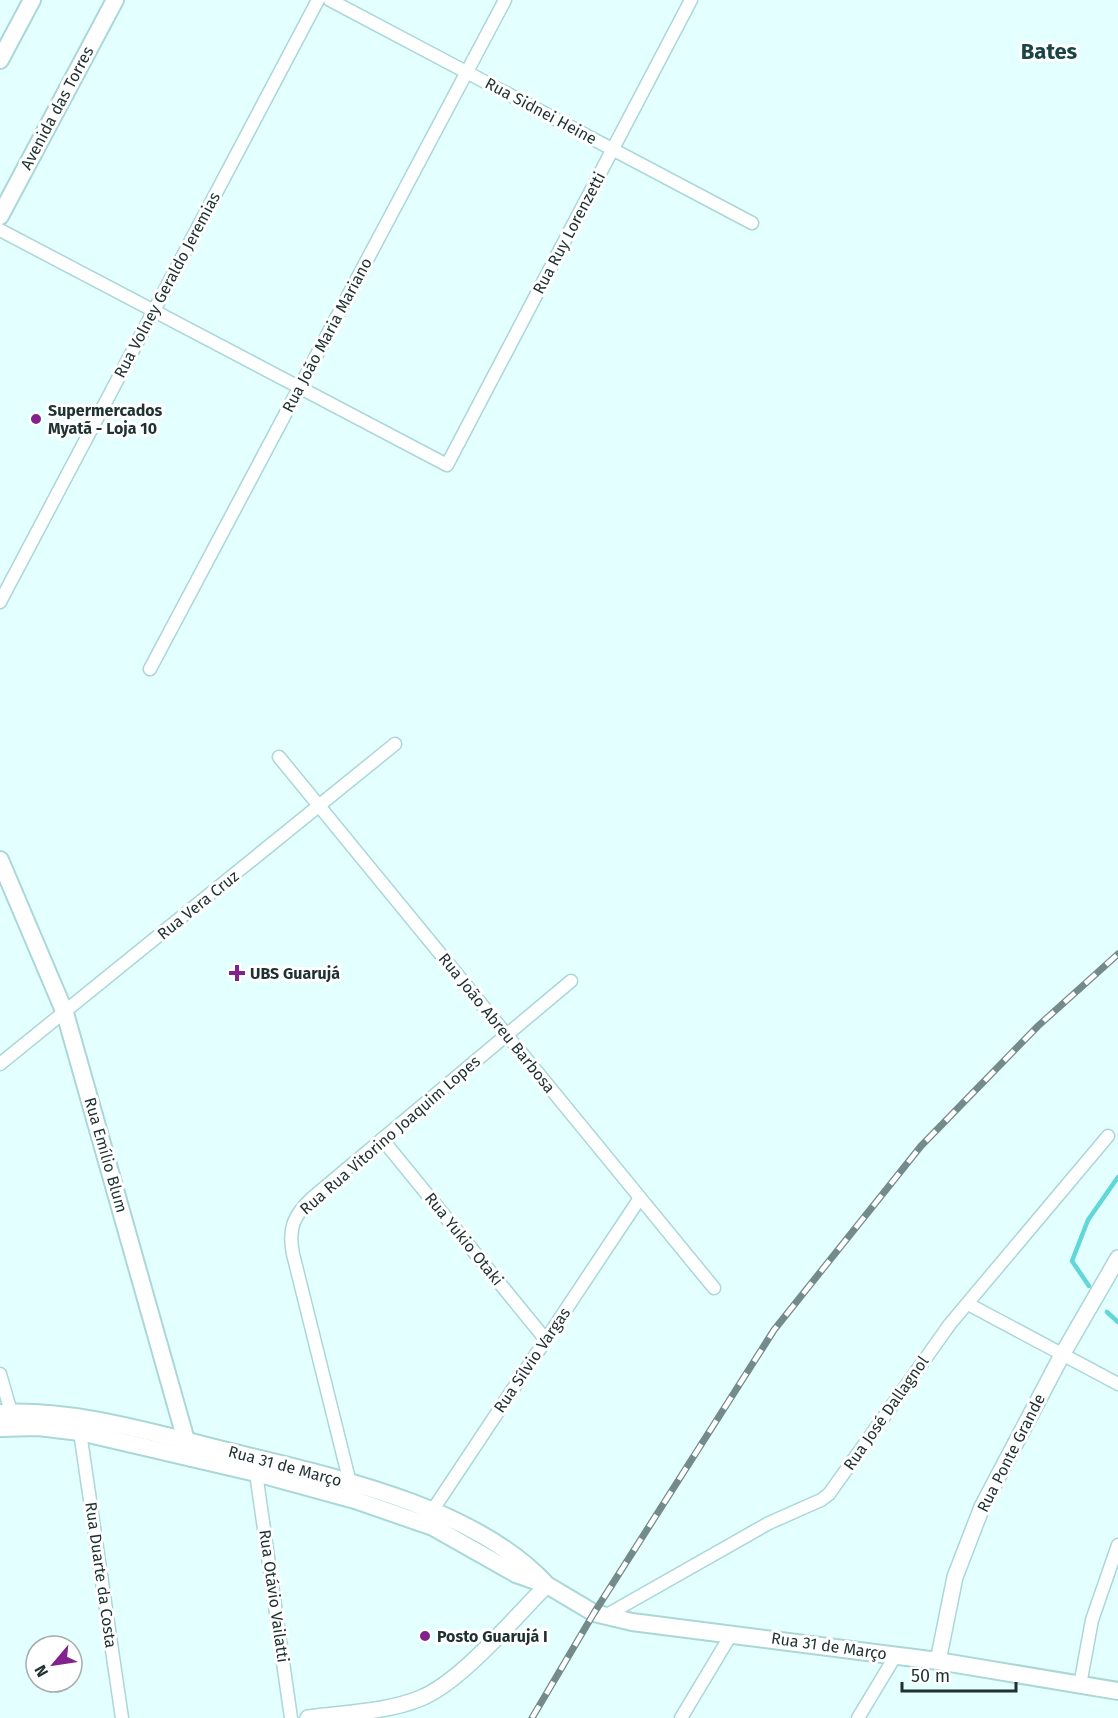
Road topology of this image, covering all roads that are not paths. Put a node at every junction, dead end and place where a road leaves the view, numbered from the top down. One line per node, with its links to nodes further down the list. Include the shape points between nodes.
1 (32, 0): 7 (main road)
2 (115, 0): 10 (main road, Avenida das Torres)
3 (318, 0): 13 (street, Rua Volney Geraldo Jeremias)
4 (330, 0): 8 (street, Rua Sidnei Heine)
5 (505, 0): 8 (street, Rua João Maria Mariano)
6 (692, 0): 9 (street, Rua Ruy Lorenzetti)
7 (0, 60)
8 (467, 72): 9 (street, Rua Sidnei Heine); 14 (street, Rua João Maria Mariano)
9 (613, 149): 11 (street, Rua Sidnei Heine); 14 (street, Rua Ruy Lorenzetti, via 447,465)
10 (0, 216)
11 (752, 223)
12 (0, 230): 13 (street)
13 (153, 310): 14 (street); 15 (street, Rua Volney Geraldo Jeremias)
14 (299, 387): 16 (street, Rua João Maria Mariano)
15 (0, 602)
16 (150, 669)
17 (395, 744): 19 (street, Rua Vera Cruz)
18 (279, 757): 19 (street, Rua João Abreu Barbosa)
19 (319, 806): 22 (street, Rua Vera Cruz); 23 (street, Rua João Abreu Barbosa)
20 (0, 860): 22 (main road, Rua Emílio Blum)
21 (571, 981): 23 (street, Rua Rua Vitorino Joaquim Lopes)
22 (65, 1013): 24 (street, Rua Vera Cruz); 38 (main road, Rua Emílio Blum)
23 (507, 1035): 26 (street, Rua Rua Vitorino Joaquim Lopes); 27 (street, Rua João Abreu Barbosa)
24 (0, 1064)
25 (1108, 1136): 30 (street, Rua José Dallagnol)
26 (382, 1139): 31 (street, Rua Yukio Otaki); 41 (street, Rua Rua Vitorino Joaquim Lopes, via 300,1210 292,1223 290,1238)
27 (640, 1198): 29 (street, Rua João Abreu Barbosa); 31 (street, Rua Sílvio Vargas)
28 (1118, 1258): 32 (street, Rua Ponte Grande)
29 (714, 1288)
30 (968, 1304): 32 (street); 46 (street, Rua José Dallagnol, via 932,1348 829,1494 769,1523)
31 (546, 1340): 43 (street, Rua Sílvio Vargas)
32 (1062, 1354): 34 (street); 49 (street, Rua Ponte Grande, via 963,1551)
33 (0, 1374): 35 (street)
34 (1118, 1384)
35 (5, 1412): 38 (main road, Rua 31 de Março, via 53,1413)
36 (0, 1428): 37 (main road, Rua 31 de Março)
37 (80, 1432): 39 (main road, Rua 31 de Março); 52 (street, Rua Duarte da Costa)
38 (186, 1441): 39 (main road, Rua Emílio Blum); 41 (main road, Rua 31 de Março)
39 (191, 1458): 40 (main road, Rua 31 de Março)
40 (256, 1473): 42 (main road, Rua 31 de Março); 53 (street, Rua Otávio Vailatti)
41 (350, 1483): 42 (street, Rua Rua Vitorino Joaquim Lopes); 43 (main road, Rua 31 de Março)
42 (355, 1500): 43 (main road, Rua 31 de Março)
43 (428, 1517): 45 (main road, Rua 31 de Março, via 516,1556)
44 (1118, 1545): 50 (street, via 1092,1620)
45 (547, 1585): 46 (main road, Rua 31 de Março); 54 (street, via 438,1690 402,1703)
46 (605, 1617): 47 (main road, Rua 31 de Março)
47 (732, 1633): 48 (main road, Rua 31 de Março); 55 (street)
48 (896, 1655): 49 (main road, Rua 31 de Março); 56 (street)
49 (938, 1661): 50 (main road, Rua 31 de Março)
50 (1080, 1684): 51 (main road, Rua 31 de Março)
51 (1118, 1691)
52 (122, 1718)
53 (291, 1718)
54 (308, 1718)
55 (681, 1718)
56 (858, 1718)

